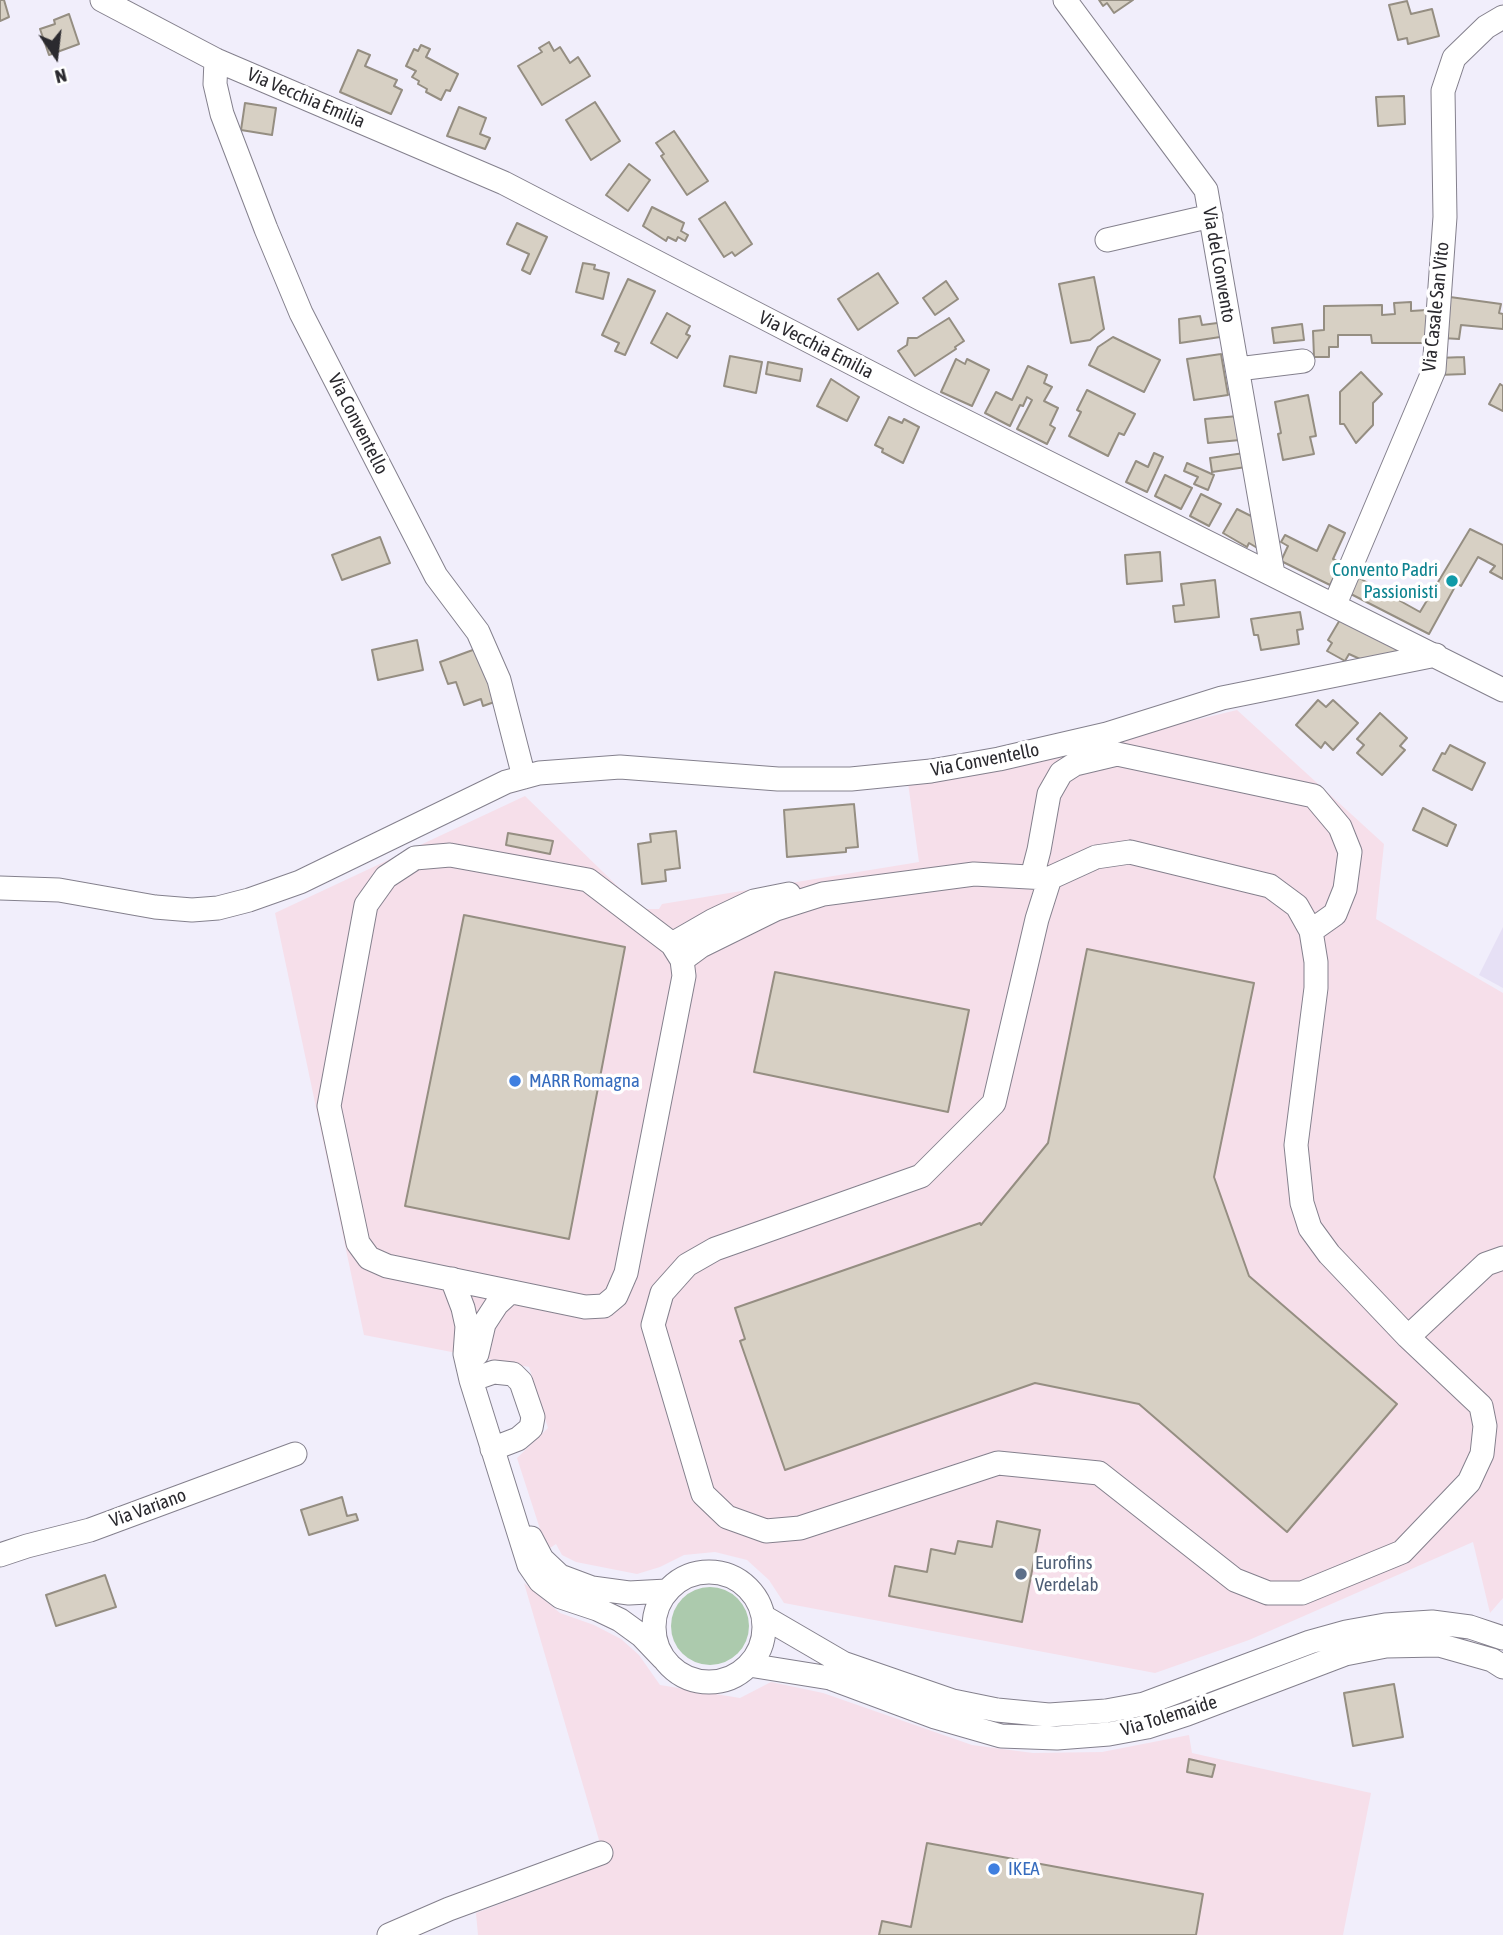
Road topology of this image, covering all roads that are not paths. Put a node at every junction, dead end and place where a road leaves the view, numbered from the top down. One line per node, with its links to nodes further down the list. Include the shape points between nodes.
1 (102, 0): 4 (street, Via Vecchia Emilia)
2 (1065, 0): 5 (street, Via del Convento, via 1206,190)
3 (1503, 17): 10 (street, Via Casale San Vito, via 1454,58 1443,90 1445,217 1434,370)
4 (216, 60): 9 (street, Via Vecchia Emilia, via 504,183 921,399); 13 (street, Via Conventello, via 215,84 222,114 301,313 436,576 478,632 499,680)
5 (1211, 216): 6 (street); 8 (street, Via del Convento)
6 (1107, 240)
7 (1303, 361): 8 (street)
8 (1238, 369): 9 (street, Via del Convento)
9 (1273, 574): 10 (street, Via Vecchia Emilia)
10 (1335, 604): 11 (street, Via Vecchia Emilia)
11 (1436, 655): 12 (street, Via Vecchia Emilia); 13 (street, Via Conventello, via 1222,698 1107,734 931,771 790,779 620,767)
12 (1503, 690)
13 (524, 776): 15 (street, Via Conventello, via 300,882 218,908 155,907 59,890)
14 (1041, 878): 16 (street, via 1096,857 1130,852 1270,886 1297,906); 16 (street, via 1040,850 1049,794 1061,773 1074,764 1118,754 1314,796 1340,827 1350,852 1345,889 1335,914); 17 (street, via 975,874 823,894); 21 (street, via 1037,919 994,1103 921,1176 715,1249 687,1265 663,1293 653,1325 703,1494 727,1517 766,1531 800,1528 998,1463 1099,1473 1235,1580 1268,1593 1301,1593 1402,1552 1469,1482 1482,1454 1485,1426 1481,1406)
15 (0, 888)
16 (1311, 930): 21 (street, via 1316,988 1296,1145 1302,1203 1310,1228 1329,1254)
17 (677, 952): 19 (street, via 588,880 450,855 415,858 386,877 366,905 329,1107 358,1243 369,1258 387,1266); 20 (street, via 684,976 626,1273 615,1296 604,1306 585,1307)
18 (1503, 1258): 21 (street, via 1486,1264)
19 (452, 1279): 20 (street); 22 (street, via 467,1326 465,1354)
20 (510, 1292): 22 (street, via 484,1324)
21 (1408, 1337)
22 (476, 1378): 23 (street); 23 (street, via 494,1372 513,1374 521,1382 533,1417 530,1428 518,1439)
23 (497, 1448): 26 (street, via 527,1530 542,1559 560,1576 592,1588 629,1593); 29 (street, via 529,1565 540,1581 561,1597 620,1620)
24 (295, 1454): 25 (street, Via Variano, via 90,1530)
25 (0, 1555)
26 (667, 1591): 27 (street, via 698,1573 733,1576 747,1586); 29 (street, via 654,1624)
27 (764, 1618): 28 (street, Via Tolemaide, via 843,1663 953,1701 1049,1715 1106,1712 1144,1704 1310,1642 1372,1628 1432,1622); 30 (street, via 762,1643)
28 (1503, 1638)
29 (663, 1658): 30 (street, via 676,1671 704,1682 730,1678)
30 (749, 1665): 31 (street, Via Tolemaide, via 830,1678 1001,1736 1057,1738 1147,1727 1345,1654 1386,1646 1439,1645)
31 (1503, 1667)
32 (601, 1853): 33 (street)
33 (389, 1935)

